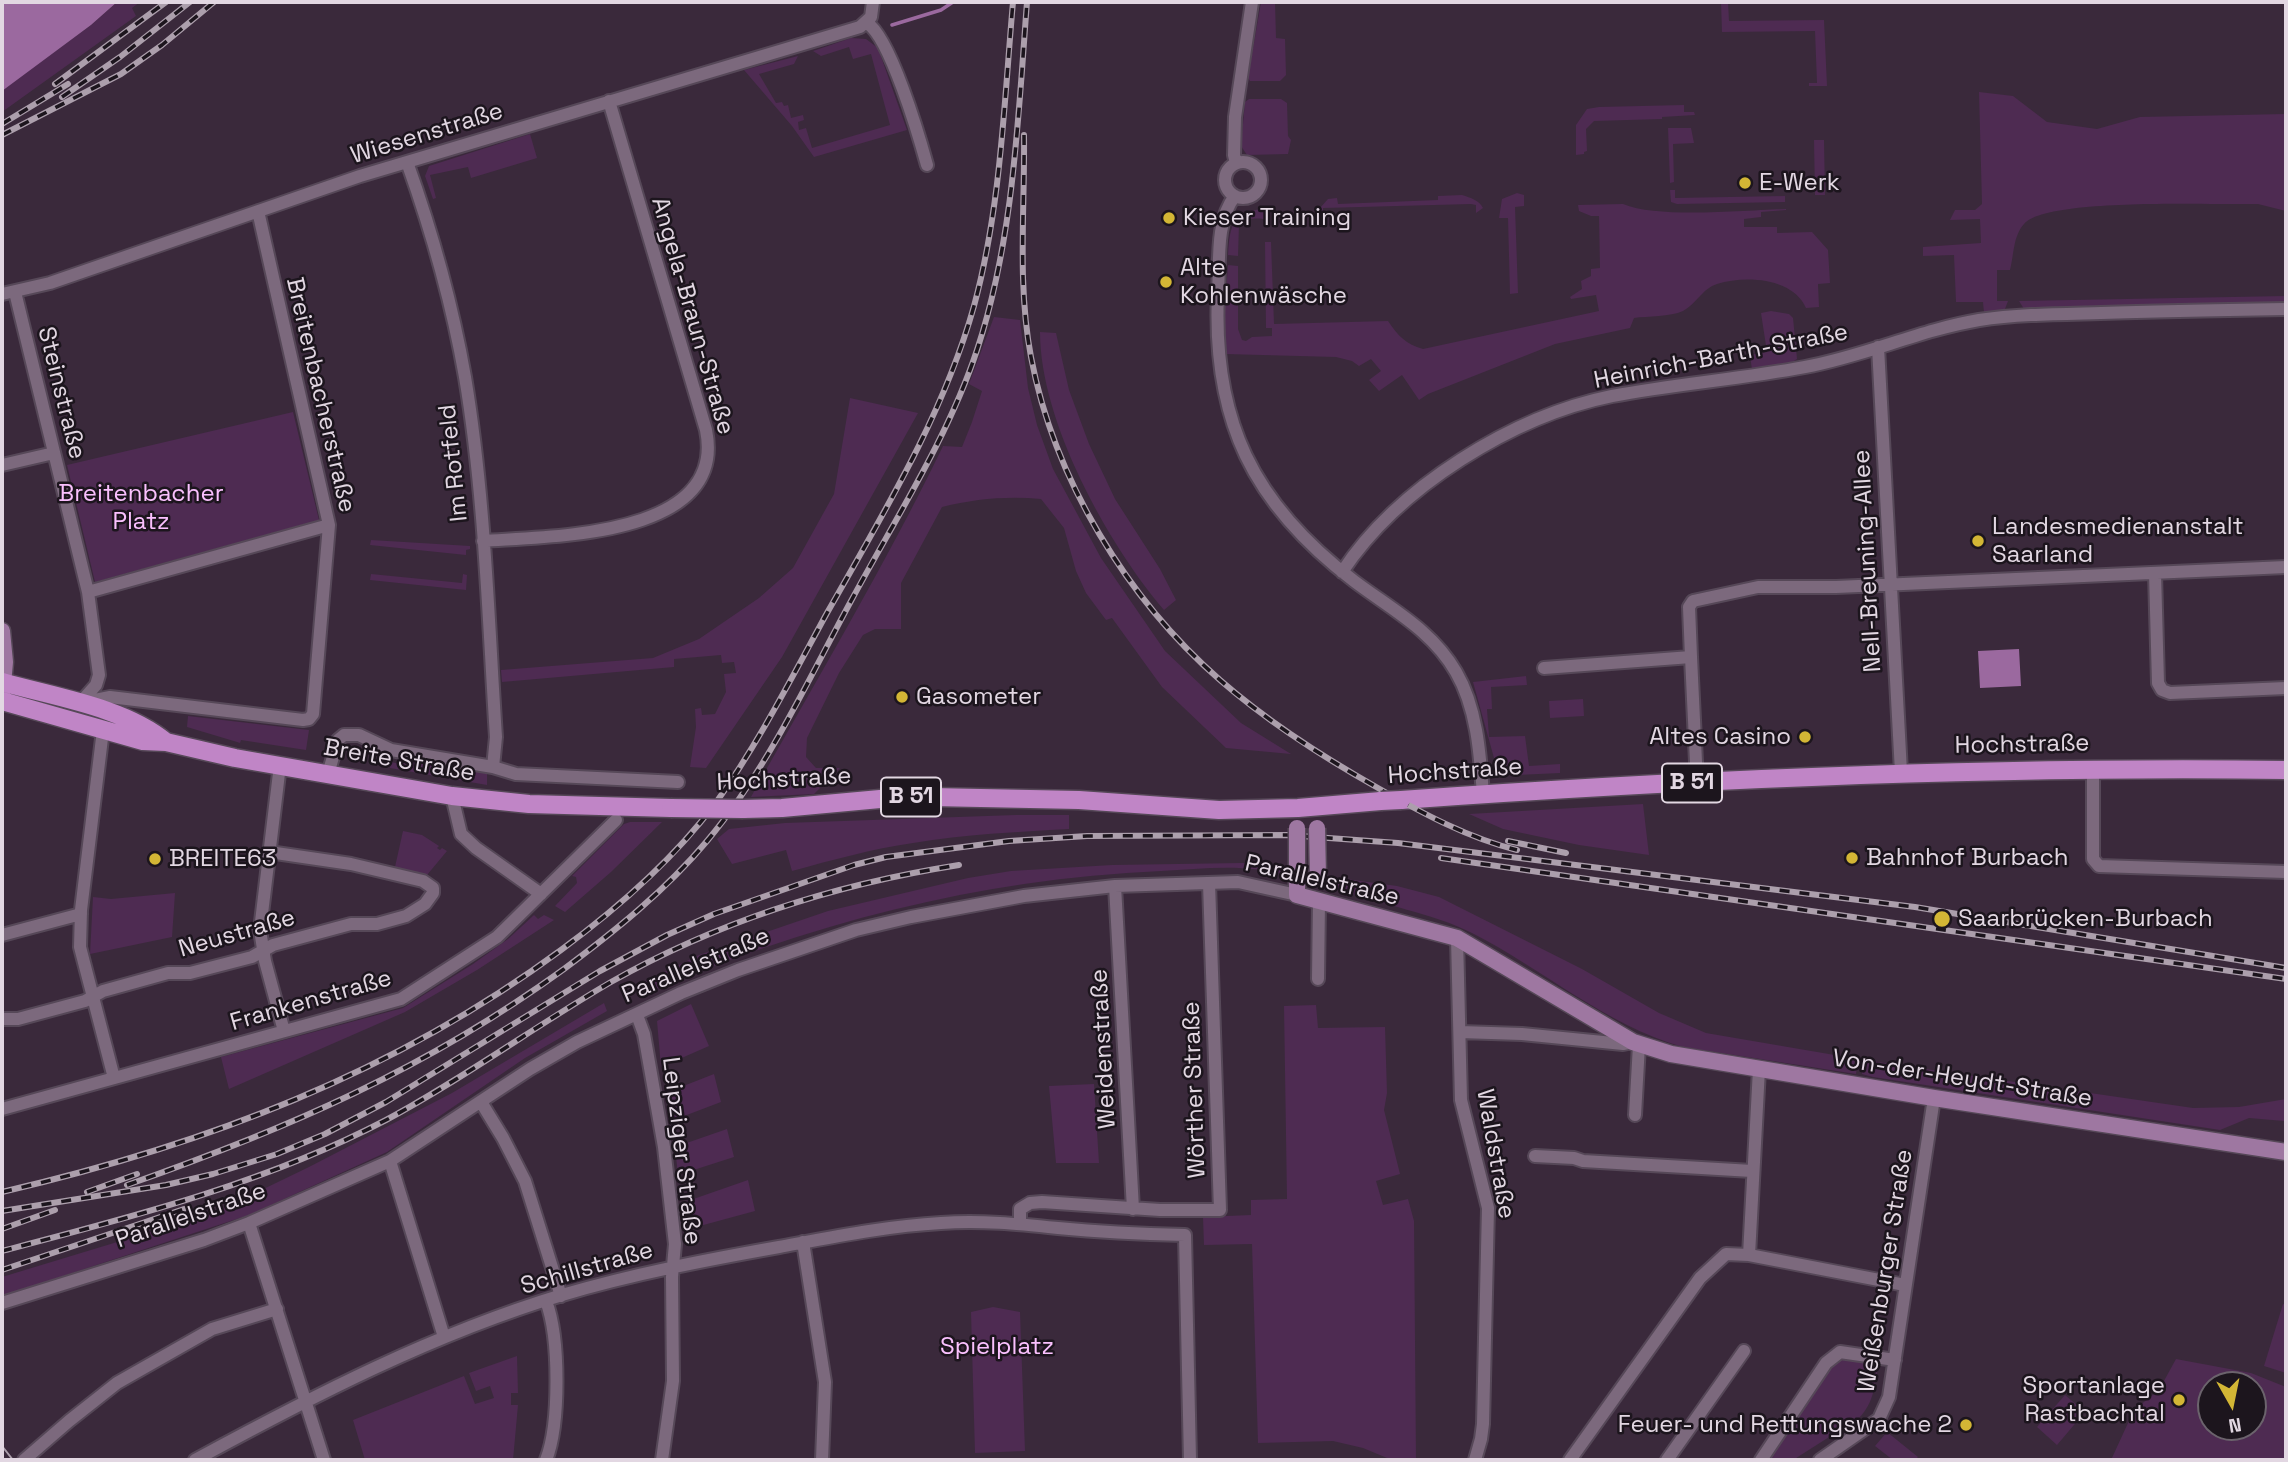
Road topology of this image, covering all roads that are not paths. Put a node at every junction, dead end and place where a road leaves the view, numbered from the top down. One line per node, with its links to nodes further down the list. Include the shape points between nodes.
1 (873, 2): 3 (street)
2 (1252, 2): 6 (street, via 1235,117)
3 (867, 23): 4 (street, Wiesenstraße); 7 (street, via 887,48)
4 (609, 101): 5 (street, Wiesenstraße); 16 (street, Angela-Braun-Straße, via 706,430 706,463 697,483 681,500 638,522 589,532)
5 (407, 162): 9 (street, Wiesenstraße); 16 (street, Im Rotfeld, via 436,250 456,333 474,444)
6 (1236, 163): 8 (street, via 1225,181); 8 (street, via 1254,166 1261,183 1248,197)
7 (927, 165)
8 (1235, 196): 18 (street, via 1226,210 1222,234 1217,320 1228,406 1261,486 1295,530)
9 (258, 211): 10 (street, Wiesenstraße, via 50,283); 15 (street, Breitenbacherstraße)
10 (8, 293): 13 (street, Steinstraße)
11 (2286, 309): 12 (street, Heinrich-Barth-Straße, via 2012,316 1941,327)
12 (1878, 347): 18 (street, Heinrich-Barth-Straße, via 1806,367 1610,397 1530,422 1476,449 1431,481 1381,525); 20 (street, Nell-Breuning-Allee)
13 (54, 453): 14 (street); 21 (street, Steinstraße)
14 (2, 465)
15 (328, 525): 21 (street); 27 (street, Breitenbacherstraße, via 309,719 110,696)
16 (483, 541): 31 (street, Im Rotfeld)
17 (2286, 567): 19 (street)
18 (1342, 572): 38 (street, via 1424,632 1450,662 1472,712)
19 (2155, 573): 20 (street); 25 (street, via 2158,684 2162,690)
20 (1891, 584): 23 (street, via 1758,587 1699,598 1689,607); 34 (street, Nell-Breuning-Allee)
21 (88, 592): 27 (street, Steinstraße, via 99,675)
22 (2, 631): 26 (main road)
23 (1691, 657): 24 (street); 37 (street)
24 (1544, 668)
25 (2286, 688)
26 (2, 690): 27 (main road, Breite Straße); 28 (main road, Breite Straße)
27 (79, 704): 29 (main road, Breite Straße, via 135,722)
28 (103, 730): 29 (main road, Breite Straße); 50 (street)
29 (166, 742): 30 (main road, Breite Straße)
30 (280, 765): 35 (main road, Breite Straße); 43 (street)
31 (494, 767): 35 (street, via 391,750 350,734 338,740); 36 (street, via 539,777)
32 (2093, 769): 33 (main road, Hochstraße / B 51); 34 (main road, Hochstraße / B 51); 44 (street, via 2092,859 2099,866)
33 (2286, 769)
34 (1900, 772): 37 (main road, Hochstraße / B 51)
35 (328, 774): 39 (main road, Breite Straße / B 51)
36 (678, 782)
37 (1697, 783): 38 (main road, Hochstraße / B 51)
38 (1483, 795): 40 (main road, Hochstraße / B 51, bridge)
39 (452, 796): 42 (main road, Breite Straße / B 51); 48 (street, via 457,827 468,842)
40 (1317, 806): 41 (main road, Hochstraße / B 51); 49 (main road, bridge)
41 (1298, 808): 42 (main road, Hochstraße / B 51, bridge, via 1219,810 1079,800 932,797); 47 (main road, bridge)
42 (621, 814): 48 (street, Frankenstraße)
43 (269, 852): 53 (street, via 261,920); 53 (street, Neustraße, via 351,864 425,881 433,888 425,904 406,916 377,924 351,924)
44 (2286, 872)
45 (1209, 883): 46 (street, Parallelstraße); 47 (street, Parallelstraße, via 1250,883); 71 (street, Wörther Straße, via 1220,1210)
46 (1115, 887): 56 (street, Parallelstraße, via 1015,897 856,930 738,970); 71 (street, Weidenstraße)
47 (1297, 895): 49 (main road, Parallelstraße)
48 (539, 897): 58 (street, Frankenstraße, via 498,937 401,999)
49 (1318, 901): 52 (main road, Parallelstraße); 54 (street)
50 (81, 914): 51 (street); 55 (street, via 80,947)
51 (2, 935)
52 (1457, 938): 59 (street, Waldstraße); 60 (main road, Von-der-Heydt-Straße)
53 (263, 950): 55 (street, Neustraße, via 252,957 190,973 168,973); 58 (street)
54 (1318, 979)
55 (93, 997): 57 (street, Neustraße); 62 (street)
56 (637, 1015): 64 (street, Parallelstraße, via 560,1052); 76 (street, Leipziger Straße, via 664,1147 675,1244)
57 (2, 1019)
58 (284, 1031): 62 (street, Frankenstraße)
59 (1460, 1032): 60 (street, Von-der-Heydt-Straße); 93 (street, Waldstraße, via 1462,1109 1488,1208 1483,1424)
60 (1636, 1044): 61 (main road, Von-der-Heydt-Straße, via 1671,1055); 66 (street)
61 (1759, 1069): 63 (main road, Von-der-Heydt-Straße); 70 (street)
62 (114, 1078): 65 (street, Frankenstraße)
63 (1934, 1098): 67 (main road, Von-der-Heydt-Straße); 77 (street, Weißenburger Straße)
64 (481, 1101): 69 (street, Parallelstraße); 78 (street, via 525,1181)
65 (2, 1109)
66 (1635, 1115)
67 (2286, 1152)
68 (1535, 1156): 70 (street)
69 (390, 1161): 72 (street, Parallelstraße); 82 (street)
70 (1752, 1171): 75 (street)
71 (1133, 1209): 73 (street, via 1030,1203 1020,1209)
72 (249, 1223): 80 (street, Parallelstraße); 81 (street)
73 (1020, 1223): 74 (street, Schillstraße, via 930,1224); 92 (street, Schillstraße, via 1185,1235)
74 (803, 1242): 76 (street, Schillstraße); 91 (street, via 825,1382)
75 (1749, 1255): 77 (street); 94 (street, via 1726,1254 1700,1278)
76 (673, 1266): 78 (street, Schillstraße); 90 (street, Leipziger Straße, via 673,1381)
77 (1905, 1285): 84 (street, Weißenburger Straße)
78 (561, 1296): 79 (street, Schillstraße)
79 (546, 1301): 82 (street, Schillstraße); 89 (street, via 553,1323 555,1382 552,1447)
80 (2, 1303)
81 (277, 1310): 85 (street); 86 (street, via 212,1329 117,1383)
82 (444, 1337): 85 (street, Schillstraße)
83 (1744, 1351): 95 (street)
84 (1895, 1360): 96 (street, via 1840,1352 1826,1363); 97 (street, Weißenburger Straße, via 1889,1397 1879,1419)
85 (305, 1401): 87 (street, Schillstraße); 88 (street)
86 (24, 1460)
87 (195, 1460)
88 (324, 1460)
89 (546, 1460)
90 (662, 1460)
91 (822, 1460)
92 (1190, 1460)
93 (1475, 1460)
94 (1570, 1460)
95 (1667, 1460)
96 (1761, 1460)
97 (1820, 1460)

